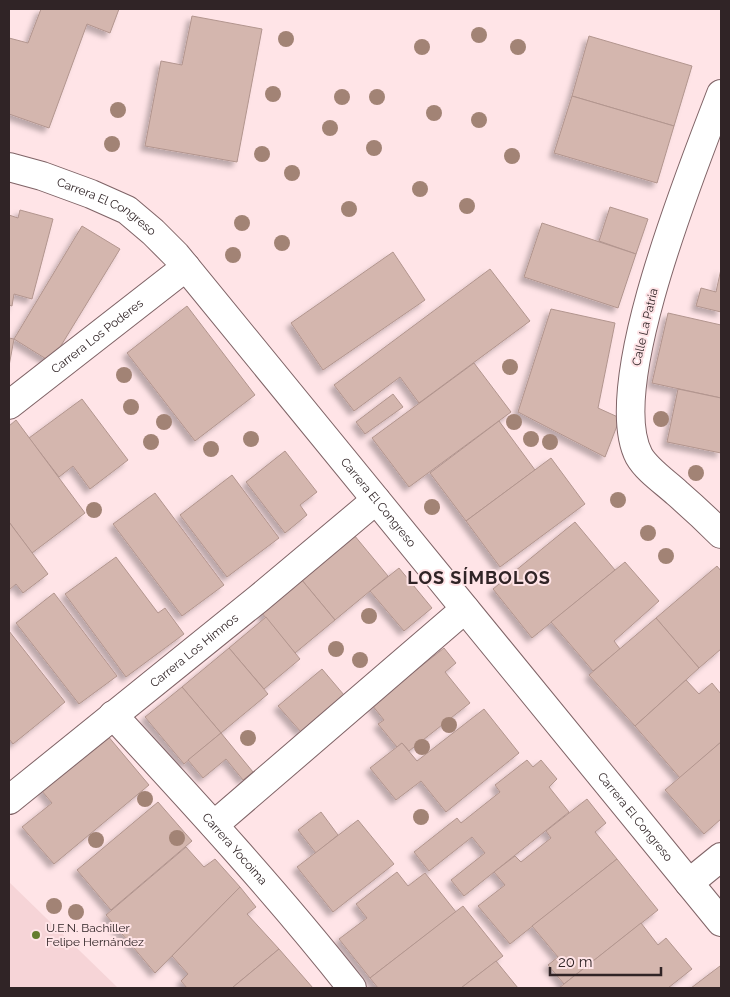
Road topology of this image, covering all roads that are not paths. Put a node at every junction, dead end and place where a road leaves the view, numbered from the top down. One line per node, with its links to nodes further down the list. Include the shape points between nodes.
1 (721, 94): 6 (street, Calle La Patria, via 669,235 645,318 630,413 634,442 640,457)
2 (9, 167): 3 (street, Carrera El Congreso, via 91,194 126,210 153,232)
3 (186, 267): 4 (street, Carrera Los Poderes); 5 (street, Carrera El Congreso)
4 (9, 405)
5 (376, 500): 7 (street, Carrera El Congreso); 8 (street, Carrera Los Himnos)
6 (721, 534)
7 (465, 609): 10 (street); 12 (street, Carrera El Congreso)
8 (113, 715): 9 (street, Carrera Los Himnos); 10 (street, Carrera Yocoima)
9 (9, 800)
10 (214, 825): 14 (street, Carrera Yocoima)
11 (721, 857): 12 (street)
12 (689, 883): 13 (street, Carrera El Congreso)
13 (721, 922)
14 (352, 988)

